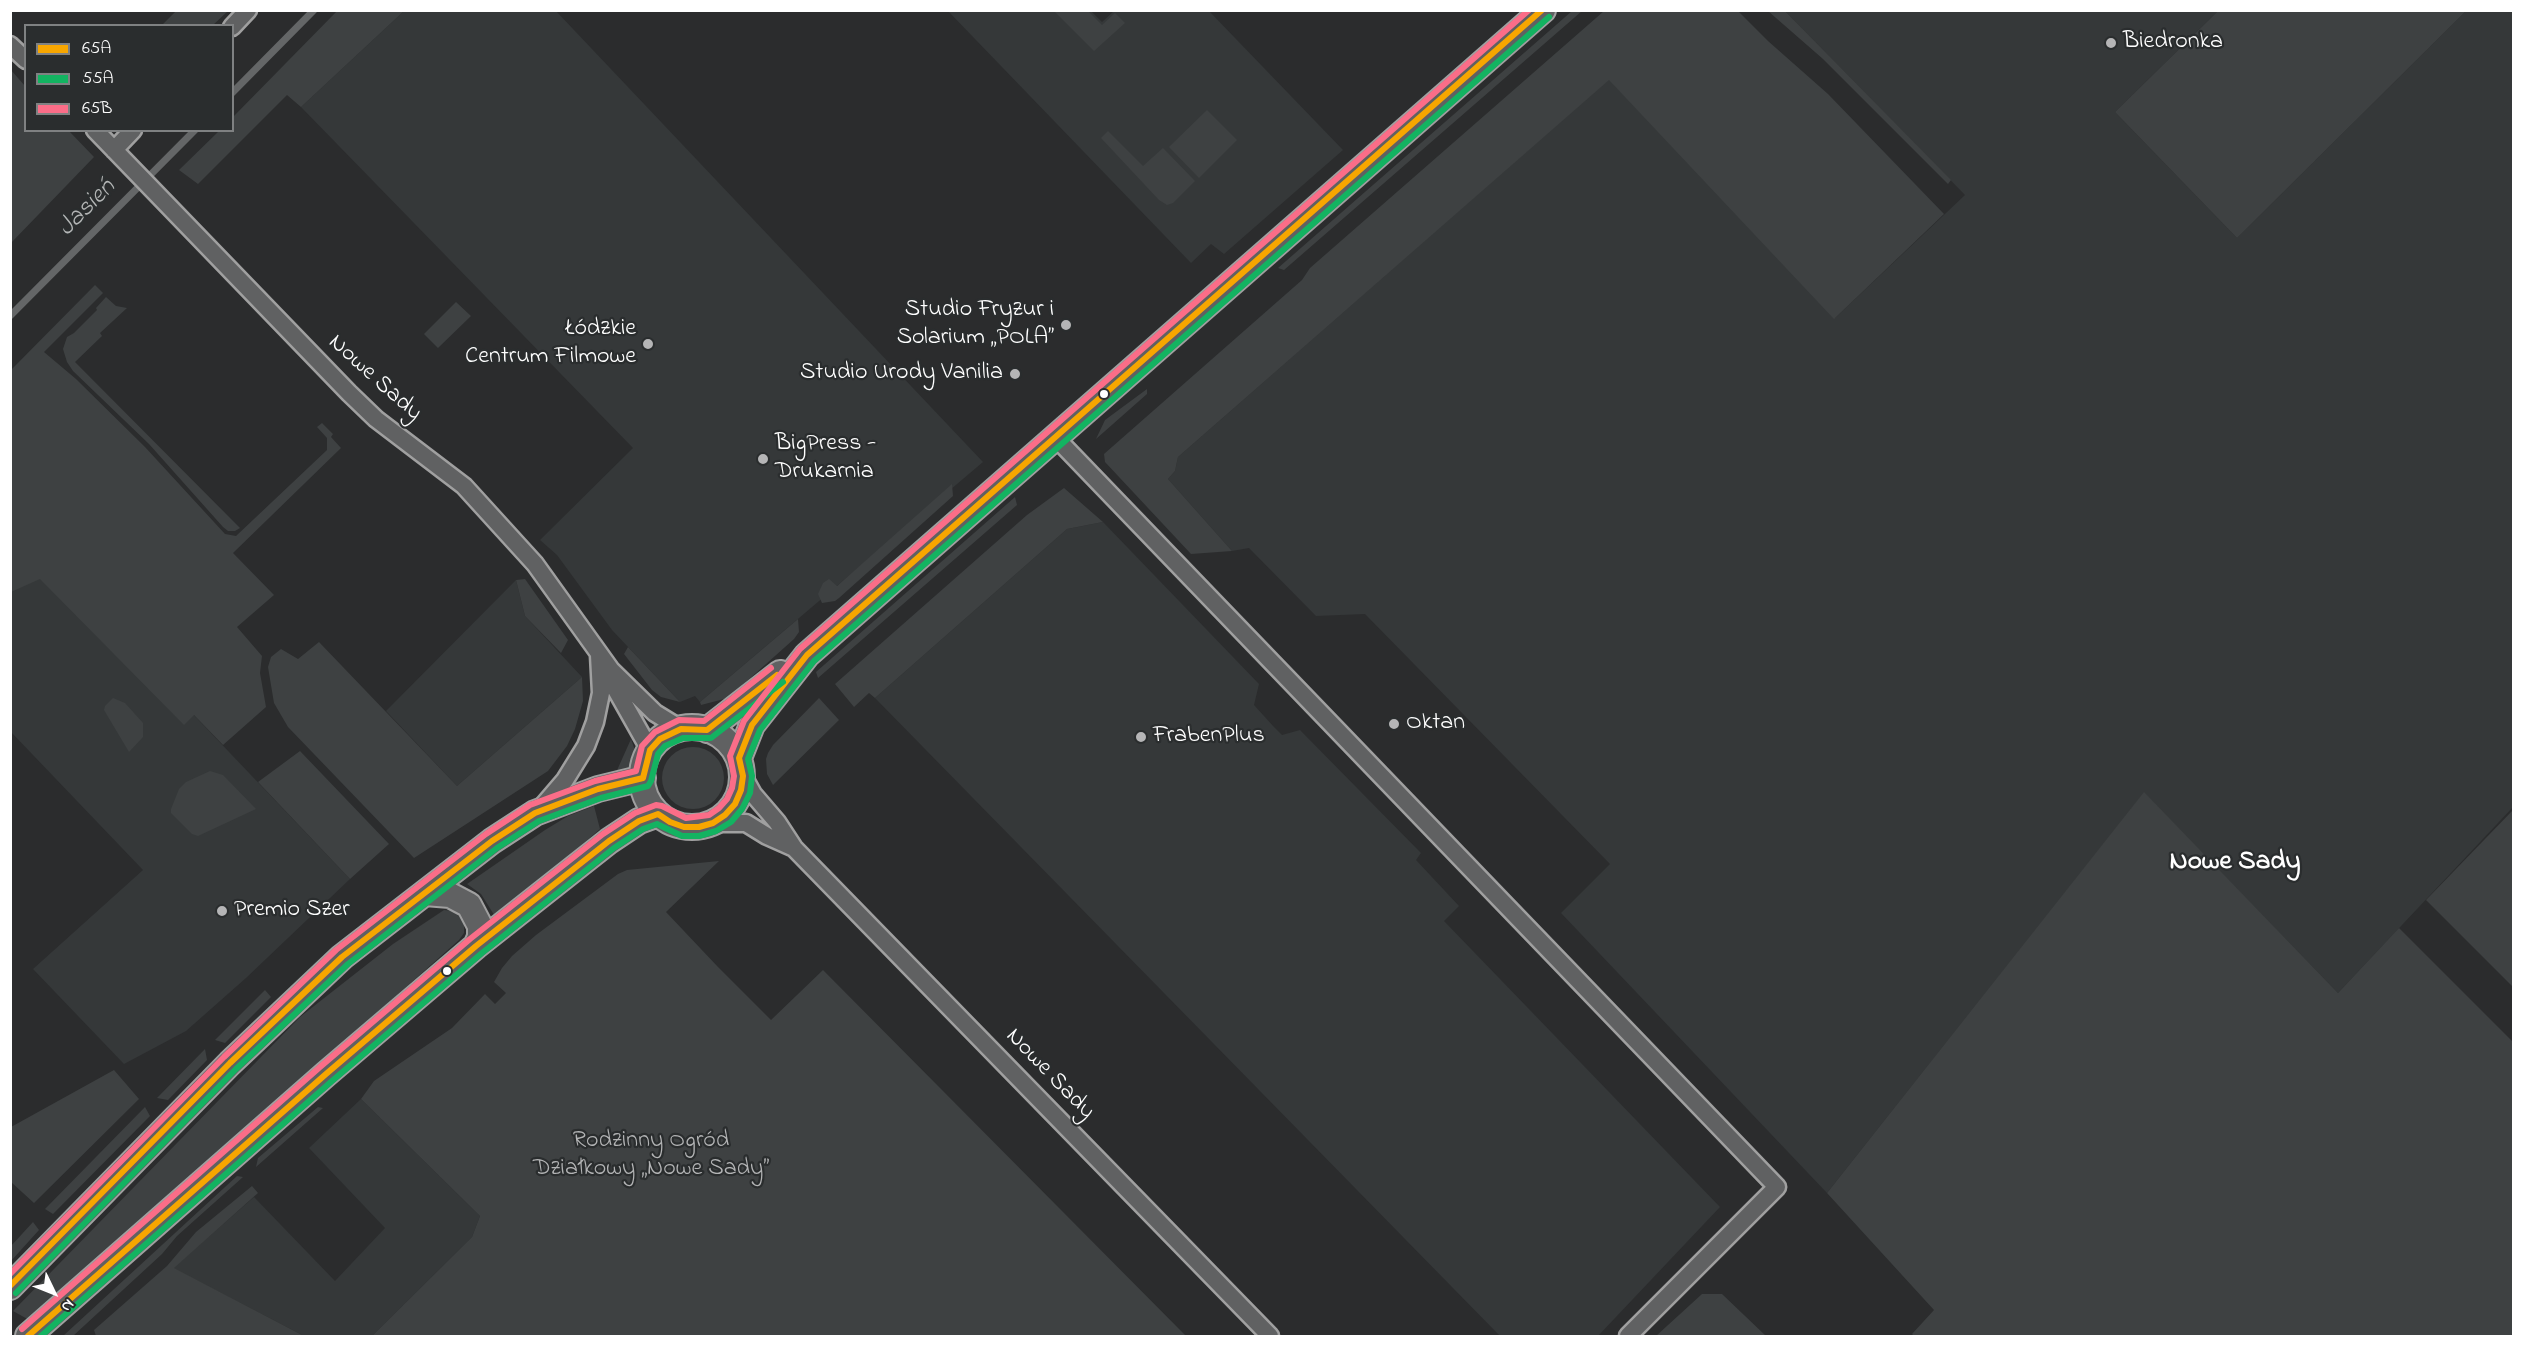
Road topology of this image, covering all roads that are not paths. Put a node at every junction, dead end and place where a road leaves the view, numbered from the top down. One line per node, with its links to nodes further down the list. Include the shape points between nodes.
1 (248, 10): 3 (street)
2 (1543, 10): 9 (main road)
3 (234, 25)
4 (10, 45): 5 (street)
5 (24, 58)
6 (97, 132): 8 (street, Nowe Sady)
7 (132, 132): 8 (street)
8 (119, 155): 10 (street, Nowe Sady, via 349,393 464,486 534,564)
9 (1056, 438): 11 (main road); 27 (street, via 1777,1187)
10 (599, 655): 12 (street, Nowe Sady); 18 (street, via 599,707 586,746 566,780)
11 (807, 655): 14 (main road); 16 (main road, via 752,724)
12 (611, 670): 13 (street, Nowe Sady, via 655,713); 15 (street, Nowe Sady, via 615,688)
13 (681, 729): 14 (main road); 15 (main road, via 660,739)
14 (707, 730): 16 (main road, via 731,746)
15 (650, 750): 17 (main road)
16 (741, 767): 20 (main road, via 741,790 735,804); 21 (street, Nowe Sady, via 753,794)
17 (642, 778): 18 (main road, via 598,789); 19 (main road, via 649,803)
18 (535, 813): 22 (main road)
19 (658, 814): 20 (main road, via 684,827); 23 (main road, via 639,821 609,841)
20 (713, 823): 21 (street, Nowe Sady, via 746,823)
21 (794, 848): 26 (street, Nowe Sady)
22 (425, 893): 23 (main road, via 450,895 469,906 480,926); 24 (main road, via 306,989)
23 (477, 946): 25 (main road)
24 (10, 1287)
25 (28, 1336)
26 (1270, 1336)
27 (1628, 1336)

